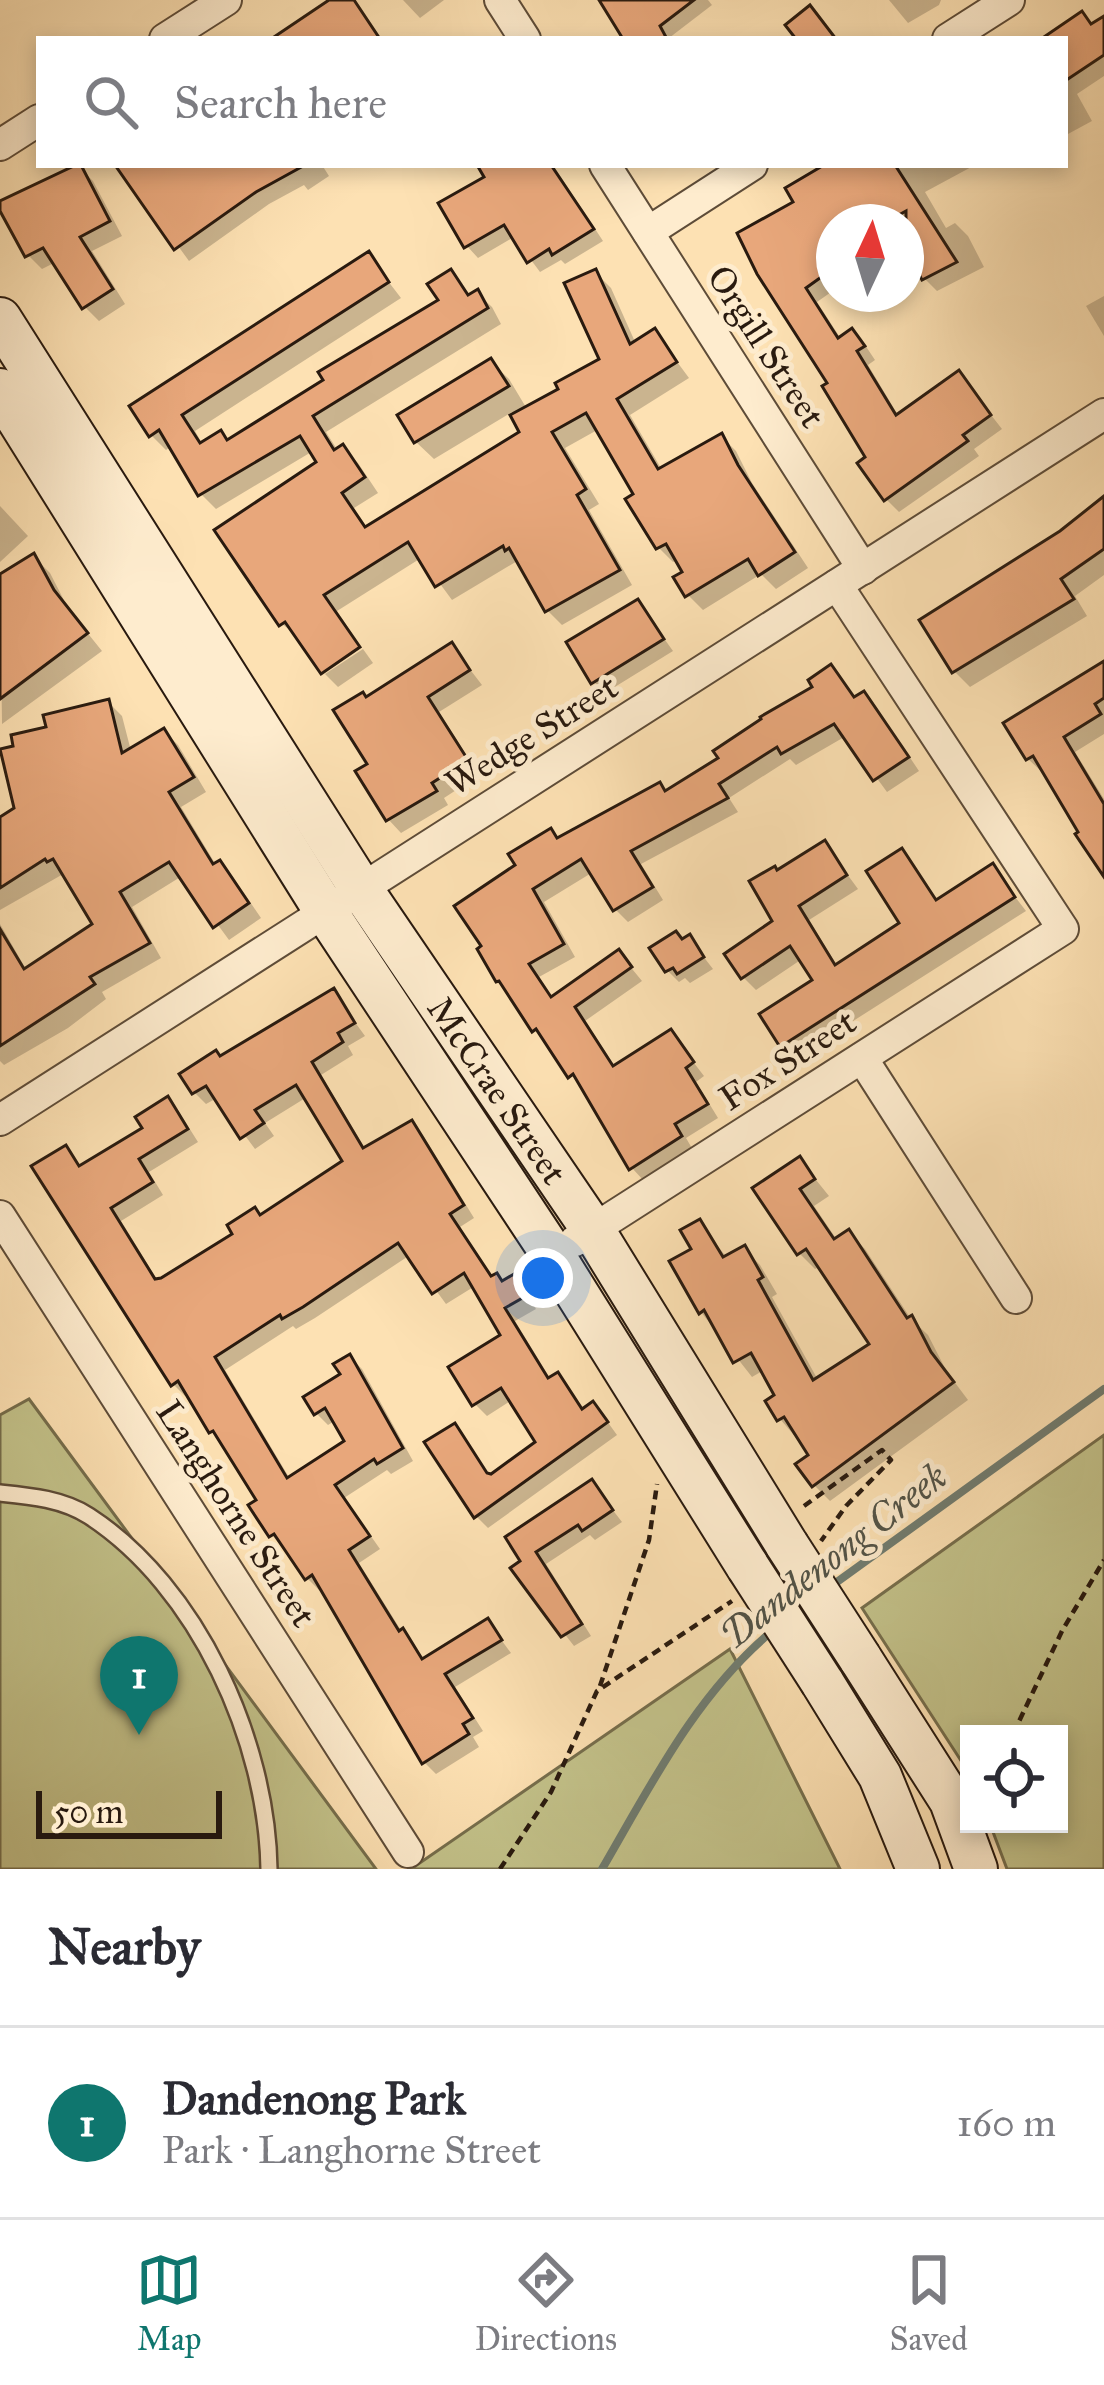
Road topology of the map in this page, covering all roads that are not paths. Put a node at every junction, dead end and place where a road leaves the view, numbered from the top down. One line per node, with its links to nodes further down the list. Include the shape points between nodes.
1 (226, 0): 4 (street)
2 (500, 0): 5 (street)
3 (1009, 0): 6 (street)
4 (170, 36)
5 (523, 36)
6 (953, 36)
7 (36, 122): 8 (street)
8 (0, 145)
9 (607, 168): 11 (street, Orgill Street)
10 (747, 168): 11 (street)
11 (648, 232): 15 (street, Orgill Street)
12 (0, 320): 16 (main road, McCrae Street)
13 (0, 390): 16 (main road, McCrae Street)
14 (1104, 413): 15 (street, Wedge Street)
15 (850, 577): 16 (street, Wedge Street); 17 (street, Orgill Street)
16 (343, 900): 19 (street, Wedge Street); 21 (main road, McCrae Street); 22 (main road, McCrae Street)
17 (1063, 929): 18 (street, Fox Street)
18 (862, 1058): 21 (street, Fox Street); 23 (street)
19 (0, 1120)
20 (0, 1216): 25 (street, Langhorne Street)
21 (593, 1230): 22 (street, Fox Street); 26 (main road, McCrae Street, bridge, via 802,1535 860,1658 951,1801)
22 (553, 1255): 28 (main road, McCrae Street, bridge, via 664,1428 742,1583 822,1682 880,1776)
23 (1016, 1298)
24 (0, 1493): 27 (lane, via 88,1515 179,1602 200,1632 252,1756)
25 (408, 1852)
26 (976, 1865)
27 (269, 1869)
28 (917, 1869)

